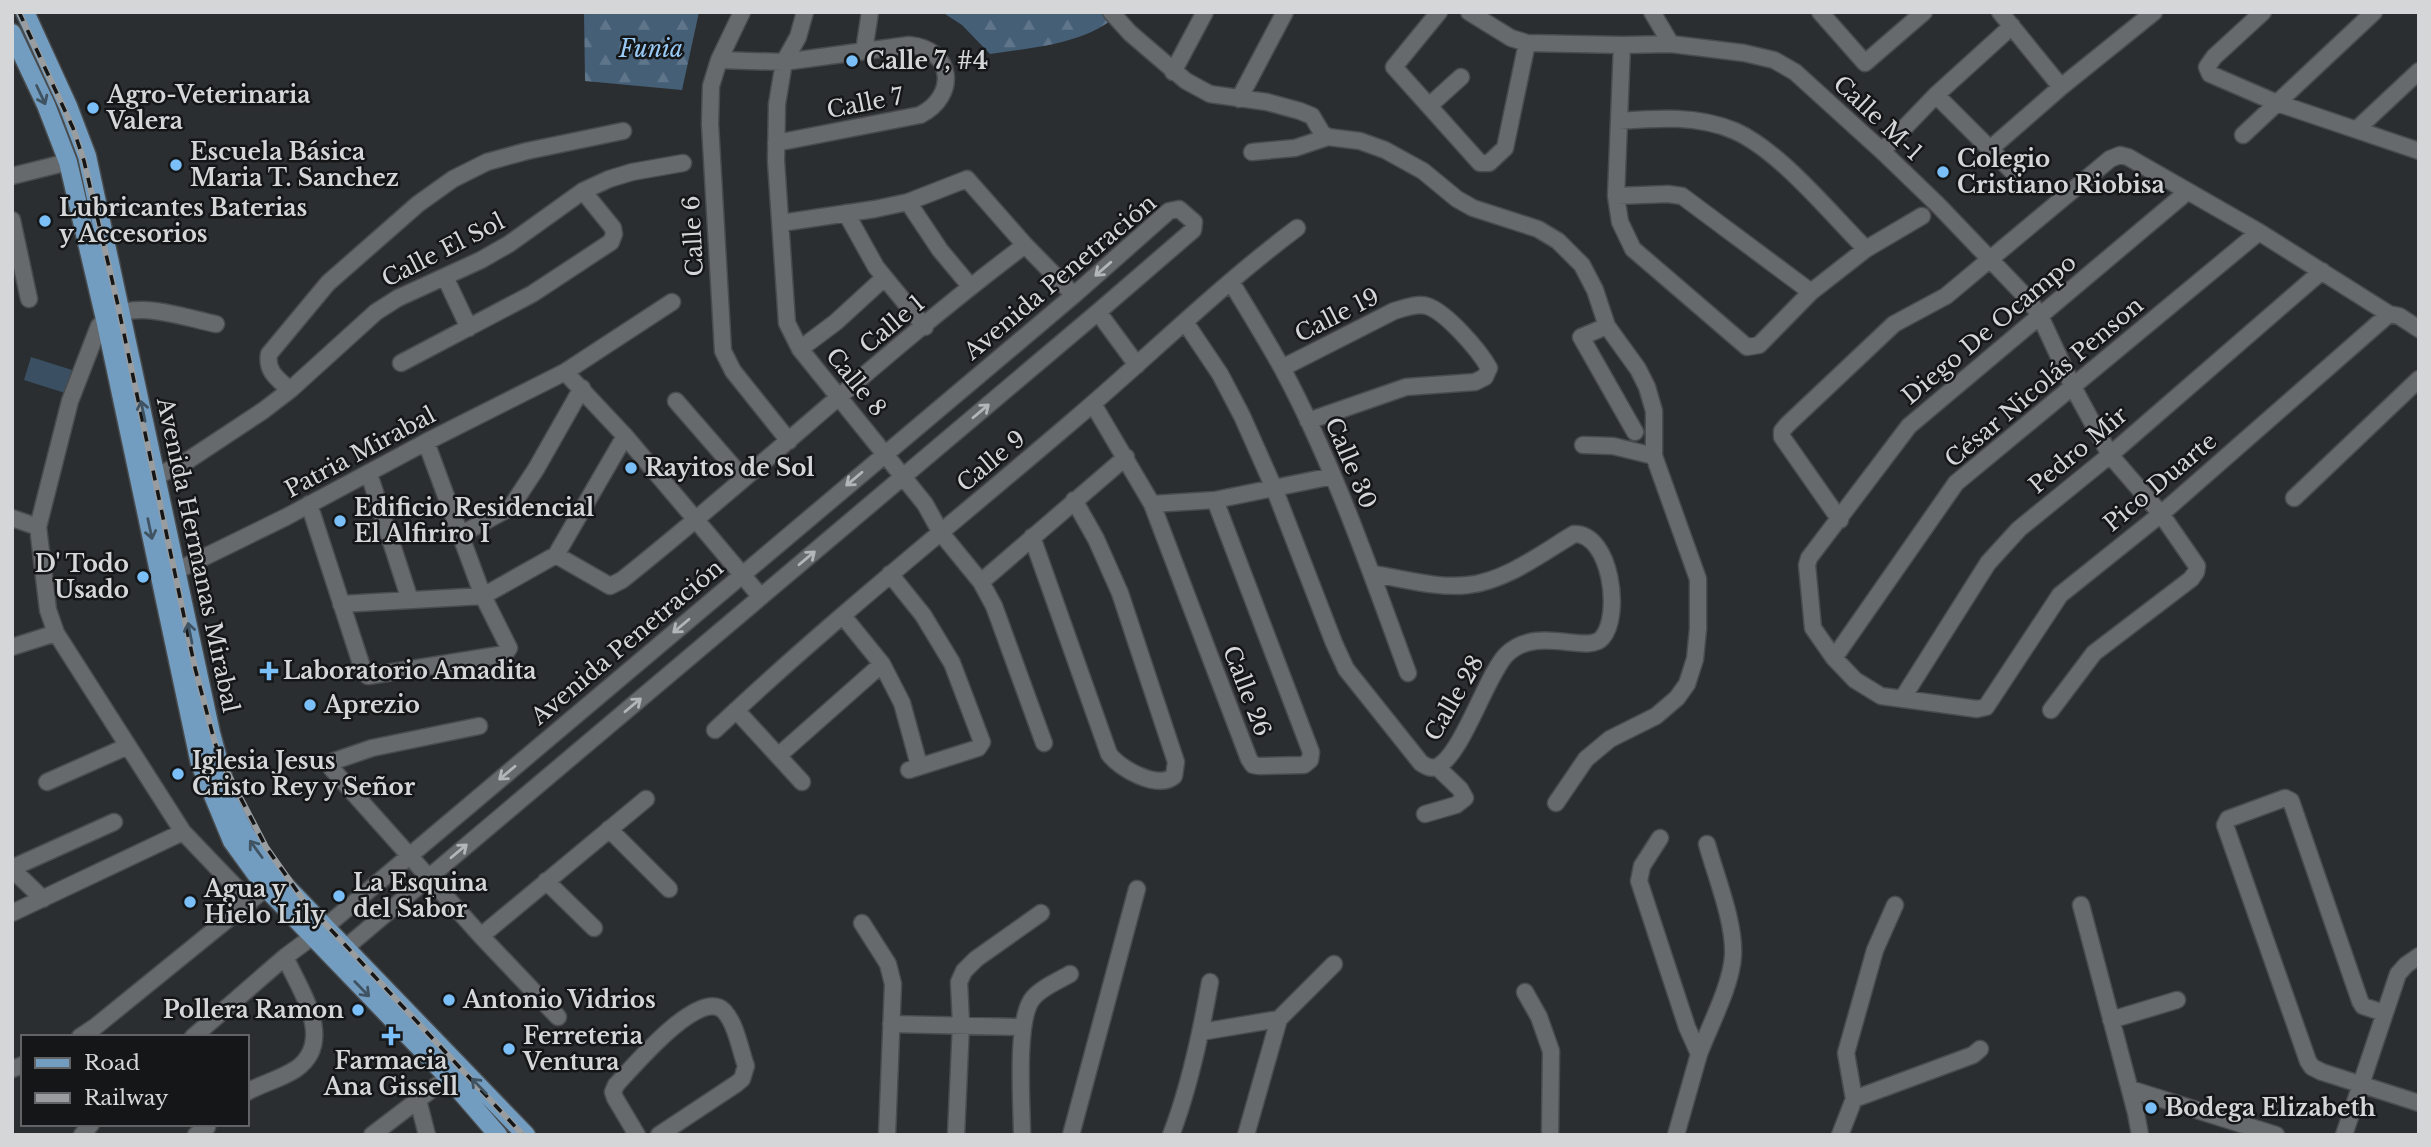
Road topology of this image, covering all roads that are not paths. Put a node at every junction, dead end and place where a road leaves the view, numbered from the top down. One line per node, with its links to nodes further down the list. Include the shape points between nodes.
1 (25, 12): 71 (main road, Avenida Hermanas Mirabal, via 87,156)
2 (742, 12): 23 (street, Calle 6)
3 (805, 12): 24 (street, Calle 8)
4 (870, 12): 22 (street)
5 (1111, 12): 26 (street)
6 (1205, 12): 26 (street)
7 (1285, 12): 30 (street)
8 (1439, 12): 32 (street, via 1394,67)
9 (1469, 12): 19 (street, Calle M-1)
10 (1652, 12): 20 (street)
11 (1820, 12): 16 (street, via 1865,63)
12 (2000, 12): 17 (street)
13 (2154, 12): 28 (street)
14 (2263, 12): 31 (street, via 2207,66 2210,74)
15 (2374, 12): 31 (street)
16 (1916, 15)
17 (2012, 26): 28 (street); 29 (street)
18 (12, 33): 43 (main road, Avenida Hermanas Mirabal, one-way to 43)
19 (1527, 43): 21 (street, Calle M-1); 32 (street, via 1505,148 1489,163 1480,163)
20 (1671, 44): 21 (street, Calle M-1); 40 (street, Calle M-1, via 1774,60 1795,72)
21 (1622, 46): 33 (street)
22 (864, 51): 24 (street, Calle 7); 38 (street, Calle 7, via 919,46 934,54 946,74 941,98 915,118)
23 (719, 60): 24 (street, Calle 7); 94 (street, Calle 6, via 711,86 710,124 723,351 740,381)
24 (784, 62): 38 (street, Calle 8)
25 (2419, 71): 34 (street)
26 (1173, 72): 30 (street, via 1210,94)
27 (1461, 77): 32 (street)
28 (2062, 87): 39 (street)
29 (1936, 95): 39 (street); 40 (street)
30 (1239, 100): 37 (street, via 1300,111 1311,116)
31 (2277, 103): 34 (street); 36 (street)
32 (1429, 106)
33 (1619, 121): 49 (street); 58 (street, via 1666,117 1735,131 1788,171)
34 (2357, 129): 41 (street)
35 (623, 131): 87 (street, via 487,162 418,204 328,283 269,355 270,372)
36 (2243, 135)
37 (1328, 137): 42 (street, via 1295,148); 75 (street, via 1385,150 1473,208 1538,229 1558,241 1583,265)
38 (776, 143): 54 (street, Calle 8)
39 (1990, 149): 45 (street)
40 (1882, 151): 59 (street, Calle M-1)
41 (2419, 151)
42 (1252, 152)
43 (68, 162): 46 (street); 71 (main road, Avenida Hermanas Mirabal)
44 (683, 163): 47 (street, Calle El Sol, via 632,172)
45 (2013, 172)
46 (12, 176)
47 (583, 191): 61 (street, Calle El Sol, via 509,244); 77 (street, via 613,228 611,242 532,294)
48 (2187, 192): 56 (street); 59 (street, via 2120,155); 72 (street, Diego De Ocampo)
49 (1616, 196): 65 (street, via 1682,196); 65 (street, via 1620,222 1633,249 1747,347 1759,345)
50 (908, 202): 51 (street); 57 (street, via 967,179); 64 (street)
51 (846, 213): 54 (street); 62 (street)
52 (1922, 216): 58 (street)
53 (12, 220): 67 (street)
54 (781, 223): 79 (street, Calle 8, via 787,323)
55 (1297, 228): 63 (street, Calle 9)
56 (2259, 232): 60 (street); 85 (street, César Nicolás Penson)
57 (1025, 245): 64 (street, Calle 1); 66 (street)
58 (1866, 249): 65 (street)
59 (1989, 258): 72 (street, Calle M-1); 115 (street, via 1945,296 1894,324 1782,432)
60 (2322, 271): 70 (street); 98 (street, Pedro Mir)
61 (445, 277): 77 (street); 87 (street, Calle El Sol, via 376,312)
62 (884, 278): 76 (street); 79 (street)
63 (1231, 282): 73 (street, Calle 9); 82 (street, Calle 30)
64 (970, 286): 76 (street, Calle 1)
65 (1811, 292)
66 (1074, 295): 69 (street, Avenida Penetración, one-way to 66, via 1193,230 1194,222 1184,210 1168,211); 97 (street, Avenida Penetración)
67 (29, 299)
68 (673, 302): 83 (street, Patria Mirabal)
69 (1098, 312): 81 (street); 103 (street, Avenida Penetración, one-way to 69)
70 (2389, 314): 78 (street); 112 (street, Pico Duarte)
71 (114, 316): 74 (street, via 137,309); 105 (main road, Avenida Hermanas Mirabal); 116 (street, via 99,326 70,401)
72 (2040, 316): 85 (street, Calle M-1); 115 (street, Diego De Ocampo, via 1909,426)
73 (1185, 322): 81 (street, Calle 9); 106 (street, Calle 28, via 1220,374)
74 (216, 324)
75 (1607, 326): 92 (street, via 1581,337); 99 (street, via 1647,387 1654,411)
76 (925, 327): 88 (street, Calle 1)
77 (469, 328): 80 (street)
78 (2419, 329)
79 (800, 349): 88 (street, Calle 8)
80 (401, 363)
81 (1137, 365): 90 (street, Calle 9)
82 (1282, 368): 91 (street, Calle 30); 91 (street, Calle 19, via 1394,311 1426,306 1444,316 1489,368 1485,377 1475,382 1406,387)
83 (565, 372): 86 (street); 95 (street, Patria Mirabal)
84 (2419, 379): 107 (street)
85 (2073, 387): 98 (street, Calle M-1); 133 (street, César Nicolás Penson, via 1956,483)
86 (582, 388): 93 (street); 118 (street, via 511,507)
87 (290, 390): 105 (street, Calle El Sol, via 187,461)
88 (839, 398): 94 (street, Calle 1); 97 (street, Calle 8)
89 (676, 401): 104 (street)
90 (1093, 404): 100 (street, Calle 26); 117 (street, Calle 9)
91 (1308, 421): 102 (street, Calle 30)
92 (1635, 432)
93 (625, 436): 114 (street); 120 (street)
94 (789, 441): 104 (street, Calle 1)
95 (426, 442): 101 (street, Patria Mirabal); 118 (street)
96 (1583, 445): 99 (street, via 1613,446)
97 (885, 453): 103 (street, Calle 8); 122 (street, Avenida Penetración, one-way to 122)
98 (2110, 455): 112 (street, Calle M-1); 136 (street, Pedro Mir, via 2019,529 1988,563)
99 (1654, 456): 149 (street, via 1698,579 1698,629 1688,684 1656,716 1609,739 1586,759)
100 (1126, 457): 108 (street); 110 (street, Calle 26)
101 (369, 474): 111 (street, Patria Mirabal); 128 (street)
102 (1333, 476): 106 (street); 124 (street, Calle 30)
103 (903, 477): 117 (street, Calle 8); 127 (street, Avenida Penetración, one-way to 103)
104 (743, 478): 114 (street, Calle 1)
105 (149, 480): 121 (main road, Avenida Hermanas Mirabal); 160 (main road, Avenida Hermanas Mirabal, one-way to 160, via 200,764 232,841)
106 (1274, 488): 109 (street); 145 (street, Calle 28, via 1346,668 1421,763)
107 (2294, 498)
108 (1074, 500): 119 (street); 119 (street, via 1120,593 1176,762 1169,781 1154,782 1116,763 1109,754)
109 (1215, 500): 110 (street); 110 (street, Calle 26, via 1311,752 1304,765 1259,766 1249,759)
110 (1152, 505)
111 (306, 506): 121 (street, Patria Mirabal); 129 (street)
112 (2161, 514): 137 (street, Pico Duarte, via 2060,596); 139 (street, Calle M-1, via 2197,566 2196,572 2094,653)
113 (12, 518): 116 (street)
114 (697, 520): 120 (street, Calle 1, via 612,586); 122 (street)
115 (1839, 520): 133 (street, Diego De Ocampo, via 1807,565 1813,628)
116 (37, 527): 131 (street, via 48,610)
117 (941, 533): 123 (street, Calle 9); 125 (street, Calle 8)
118 (460, 535): 126 (street)
119 (1032, 537): 125 (street)
120 (556, 555): 126 (street)
121 (175, 567): 160 (main road, Avenida Hermanas Mirabal, one-way to 121, via 230,803)
122 (743, 574): 127 (street); 156 (street, Avenida Penetración, one-way to 156)
123 (890, 574): 130 (street, Calle 9); 134 (street, via 923,615 952,663 982,741 978,748 914,768 902,703)
124 (1372, 574): 135 (street, Calle 30); 145 (street, Calle 28, via 1467,586 1490,581 1574,534 1589,537 1608,571 1612,589 1609,626 1600,641 1535,640 1508,653 1473,718)
125 (981, 582): 142 (street, Calle 8)
126 (483, 596): 128 (street); 129 (street, via 507,652 368,676 361,668)
127 (761, 597): 158 (street, Avenida Penetración, one-way to 127)
128 (410, 600): 129 (street)
129 (341, 604)
130 (843, 616): 134 (street); 138 (street, Calle 9)
131 (56, 633): 132 (street); 143 (street)
132 (12, 647)
133 (1833, 658): 136 (street, Diego De Ocampo, via 1855,680 1881,696)
134 (882, 664): 144 (street)
135 (1408, 673)
136 (1902, 699): 137 (street, Diego De Ocampo)
137 (1986, 707)
138 (736, 710): 141 (street, Calle 9); 144 (street)
139 (2051, 710)
140 (479, 726): 156 (street, via 372,748 330,764)
141 (715, 730)
142 (1044, 743)
143 (128, 746): 146 (street); 153 (street)
144 (778, 756): 147 (street)
145 (1437, 767): 150 (street, via 1465,798)
146 (47, 782)
147 (802, 782)
148 (646, 799): 152 (street)
149 (1556, 803)
150 (1425, 814)
151 (114, 822): 157 (street)
152 (609, 829): 159 (street); 161 (street)
153 (183, 832): 163 (street); 164 (street)
154 (1660, 838): 192 (street, via 1642,866 1639,881)
155 (1707, 844): 192 (street, via 1731,931 1733,957)
156 (409, 855): 158 (street); 171 (street, Avenida Penetración)
157 (12, 868): 163 (street)
158 (428, 877): 172 (street); 173 (street, Avenida Penetración)
159 (546, 881): 170 (street); 172 (street)
160 (272, 883): 164 (street); 171 (main road, Avenida Hermanas Mirabal)
161 (669, 889)
162 (1137, 889): 209 (street)
163 (43, 899): 167 (street)
164 (250, 902): 189 (street)
165 (1895, 905): 197 (street, via 1875,950 1846,1053)
166 (2081, 905): 184 (street)
167 (12, 913)
168 (1041, 913): 186 (street, via 964,971 959,982)
169 (863, 923): 185 (street, via 888,964 893,984)
170 (594, 928)
171 (318, 932): 173 (main road, Avenida Hermanas Mirabal); 174 (street, Avenida Penetración)
172 (481, 936): 182 (street)
173 (339, 953): 193 (main road, Avenida Hermanas Mirabal, one-way to 193); 203 (main road, Avenida Hermanas Mirabal, one-way to 173)
174 (285, 957): 190 (street, Avenida Penetración); 196 (street, via 312,1015 314,1041 299,1067)
175 (2412, 960): 181 (street, via 2398,974)
176 (1334, 964): 183 (street)
177 (1070, 974): 187 (street, via 1034,996)
178 (1210, 982): 188 (street)
179 (1525, 992): 212 (street, via 1551,1051)
180 (2176, 1000): 184 (street)
181 (2384, 1013): 194 (street); 194 (street, via 2360,1000 2291,801 2285,798 2228,819 2225,825 2308,1061 2322,1072)
182 (558, 1017)
183 (1279, 1019): 188 (street); 211 (street)
184 (2110, 1020): 195 (street)
185 (891, 1024): 186 (street); 206 (street)
186 (961, 1024): 187 (street); 207 (street)
187 (1023, 1027): 208 (street)
188 (1201, 1032): 210 (street)
189 (83, 1035)
190 (195, 1035)
191 (1980, 1049): 197 (street)
192 (1699, 1054): 213 (street)
193 (448, 1077): 198 (street); 202 (main road, Avenida Hermanas Mirabal)
194 (2363, 1085): 199 (street); 217 (street)
195 (2130, 1089): 215 (street); 216 (street)
196 (248, 1092)
197 (1854, 1099): 214 (street)
198 (418, 1100): 200 (street); 201 (street)
199 (2419, 1103)
200 (372, 1135)
201 (427, 1135)
202 (498, 1135)
203 (526, 1135)
204 (637, 1135): 205 (street, via 613,1092 616,1085 682,1019 709,1005 723,1010 745,1073 736,1084)
205 (659, 1135)
206 (887, 1135)
207 (956, 1135)
208 (1022, 1135)
209 (1071, 1135)
210 (1171, 1135)
211 (1246, 1135)
212 (1550, 1135)
213 (1676, 1135)
214 (1840, 1135)
215 (2140, 1135)
216 (2276, 1135)
217 (2344, 1135)

